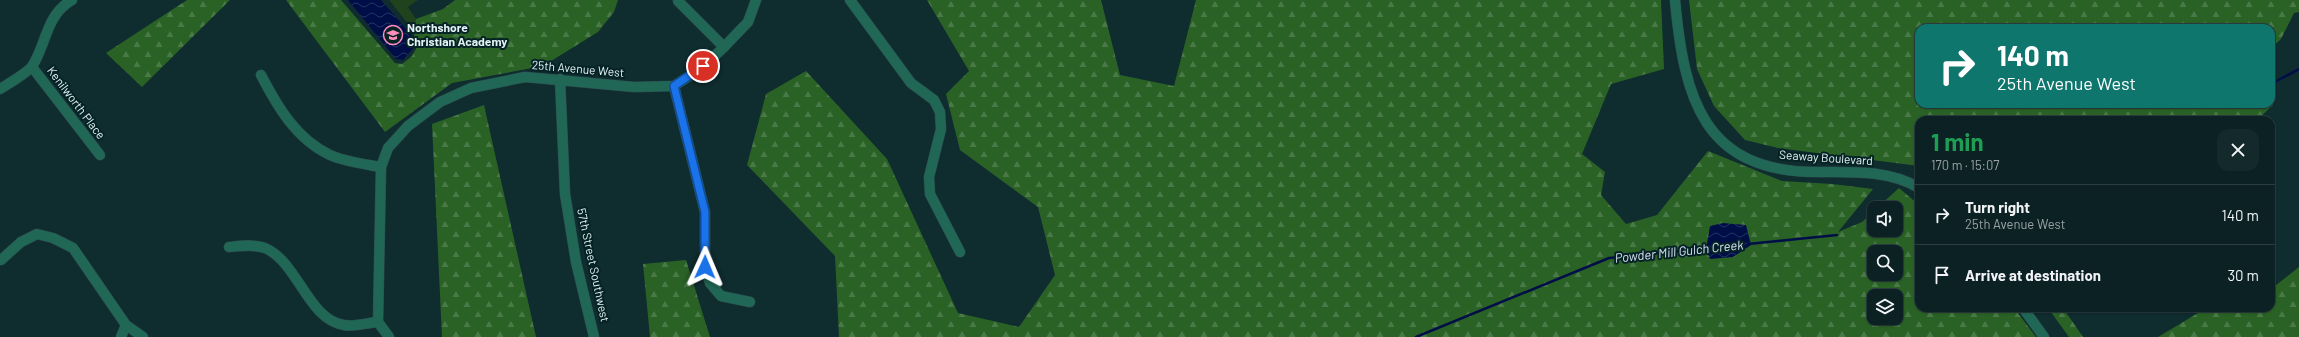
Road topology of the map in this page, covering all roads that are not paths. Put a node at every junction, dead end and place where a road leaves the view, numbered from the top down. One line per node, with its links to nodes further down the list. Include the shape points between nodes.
1 (72, 0): 7 (street, via 60,7 46,32)
2 (756, 0): 6 (street, via 748,22)
3 (850, 0): 16 (street, via 911,83 934,100 940,112 941,129 929,176 930,194)
4 (1675, 0): 14 (street, Seaway Boulevard, via 1680,52 1695,104 1717,137 1736,153 1763,166 1781,170 1872,174 1896,178)
5 (678, 1): 6 (street)
6 (724, 47): 10 (street, via 703,66)
7 (32, 67): 11 (street); 12 (street, Kenilworth Place)
8 (261, 75): 13 (street, via 278,108 300,134 330,154)
9 (560, 79): 10 (street, 25th Avenue West, via 634,87); 13 (street, 25th Avenue West, via 525,76 471,88 440,102 408,126 388,148); 25 (street, 57th Street Southwest, via 565,194 576,262)
10 (674, 86): 18 (street, via 705,212 705,267 710,283 721,296)
11 (0, 89)
12 (100, 155)
13 (381, 168): 20 (street, 25th Avenue West)
14 (1915, 186)
15 (229, 247): 20 (street, via 264,248 280,257 322,315 344,325)
16 (960, 252)
17 (1, 260): 21 (street, via 21,242 38,234 54,238 73,248)
18 (750, 302)
19 (2026, 312): 26 (street)
20 (378, 322): 24 (street)
21 (126, 325): 22 (street); 23 (street)
22 (121, 337)
23 (143, 337)
24 (389, 337)
25 (594, 337)
26 (2044, 337)

